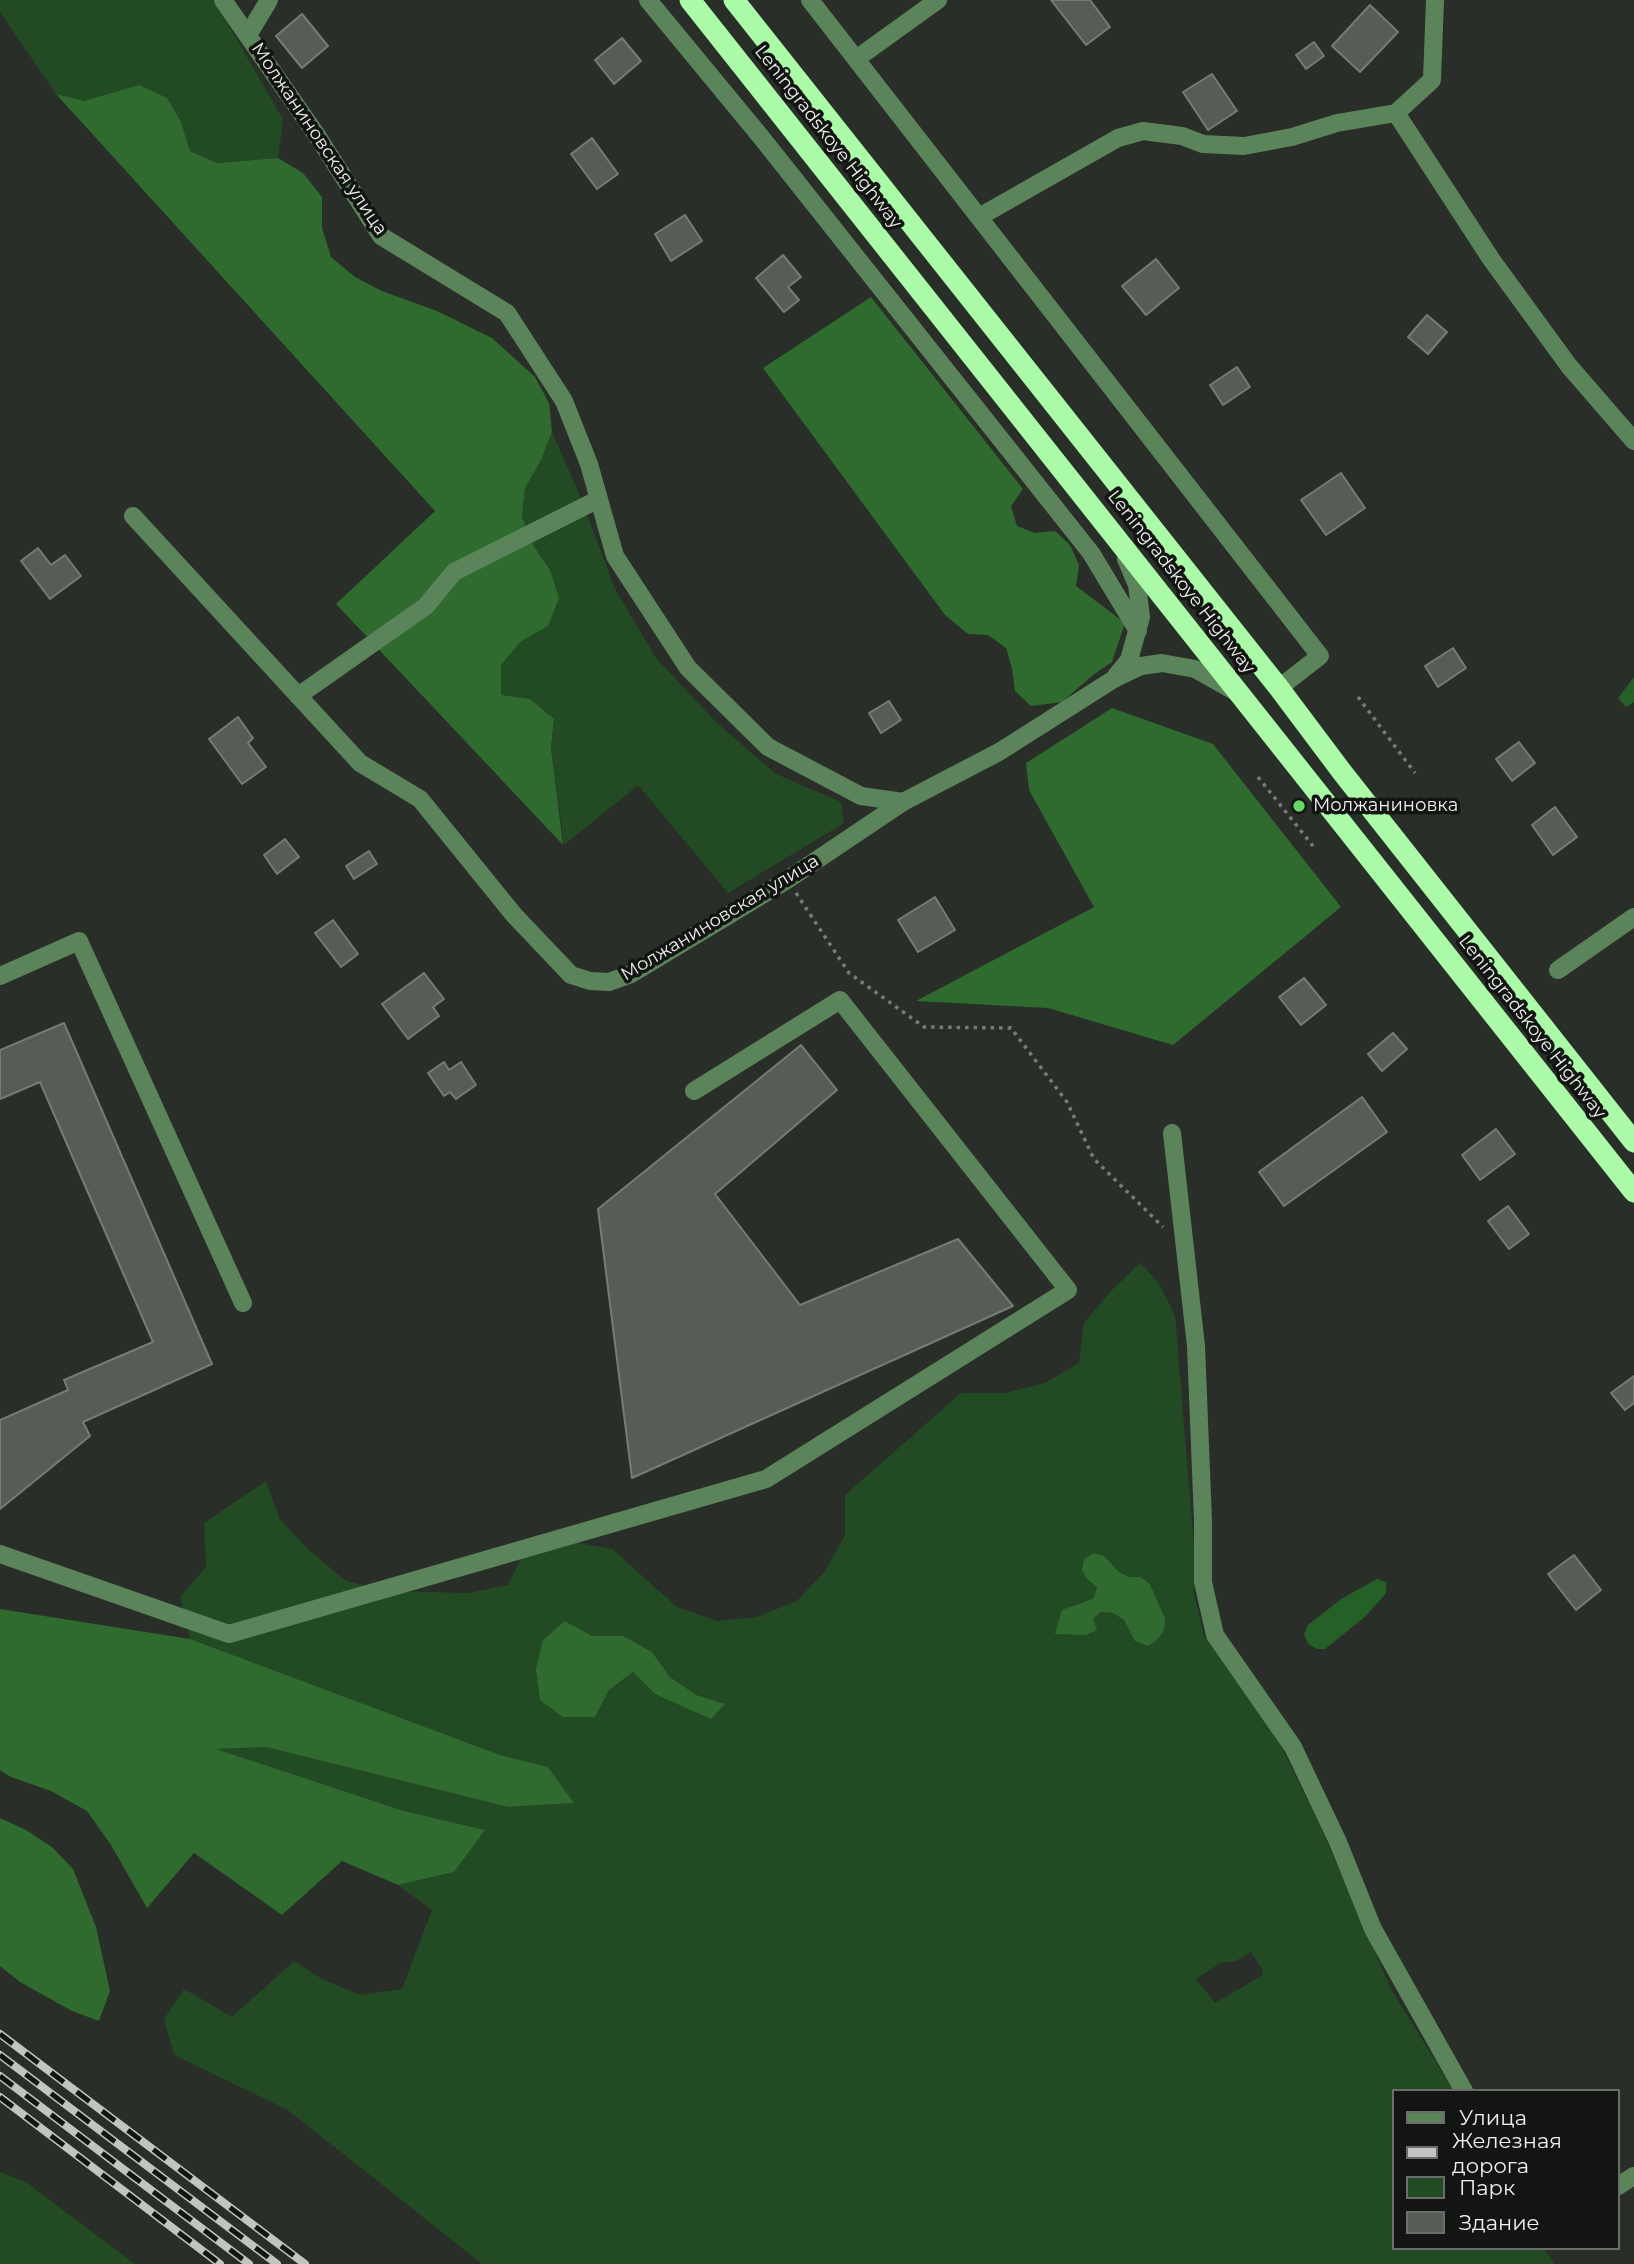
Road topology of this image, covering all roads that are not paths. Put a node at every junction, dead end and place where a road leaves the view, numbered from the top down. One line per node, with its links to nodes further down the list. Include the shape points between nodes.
1 (223, 0): 9 (street, Молжаниновская улица)
2 (269, 0): 9 (street)
3 (648, 0): 17 (street, via 1091,553)
4 (691, 0): 16 (highway, Leningradskoye Highway)
5 (734, 0): 19 (highway, Leningradskoye Highway)
6 (810, 0): 10 (street)
7 (939, 0): 10 (street)
8 (1435, 0): 11 (street, via 1432,80)
9 (248, 35): 14 (street, Молжаниновская улица, via 381,236 508,313 564,401)
10 (856, 59): 12 (street)
11 (1396, 113): 12 (street, via 1244,146 1203,144 1143,131 1118,138); 13 (street, via 1491,259 1569,366)
12 (979, 217): 19 (street, via 1320,656)
13 (1634, 441)
14 (599, 499): 20 (street, via 454,572 426,606); 22 (street, Молжаниновская улица, via 615,556 688,668 768,747 861,796)
15 (133, 516): 20 (street, Молжаниновская улица)
16 (1115, 536): 17 (street, Молжаниновская улица, via 1137,585); 21 (highway, Leningradskoye Highway)
17 (1139, 631): 18 (street, Молжаниновская улица, via 1129,660)
18 (1114, 679): 21 (street, Молжаниновская улица, via 1141,666 1162,663 1217,680); 22 (street, Молжаниновская улица, via 999,752)
19 (1279, 688): 28 (highway, Leningradskoye Highway)
20 (298, 696): 22 (street, Молжаниновская улица, via 360,763 420,799 514,915 571,975 590,981 610,982 631,974 788,880)
21 (1242, 696): 29 (highway, Leningradskoye Highway)
22 (904, 802)
23 (1634, 917): 24 (street)
24 (1558, 970)
25 (0, 976): 30 (street, via 79,941)
26 (694, 1091): 31 (street, via 840,1000 1068,1290 766,1479 229,1634)
27 (1172, 1133): 32 (street, via 1196,1346 1203,1582 1215,1635 1293,1747 1373,1930)
28 (1634, 1142)
29 (1634, 1192)
30 (243, 1303)
31 (0, 1554)
32 (1463, 2089)

